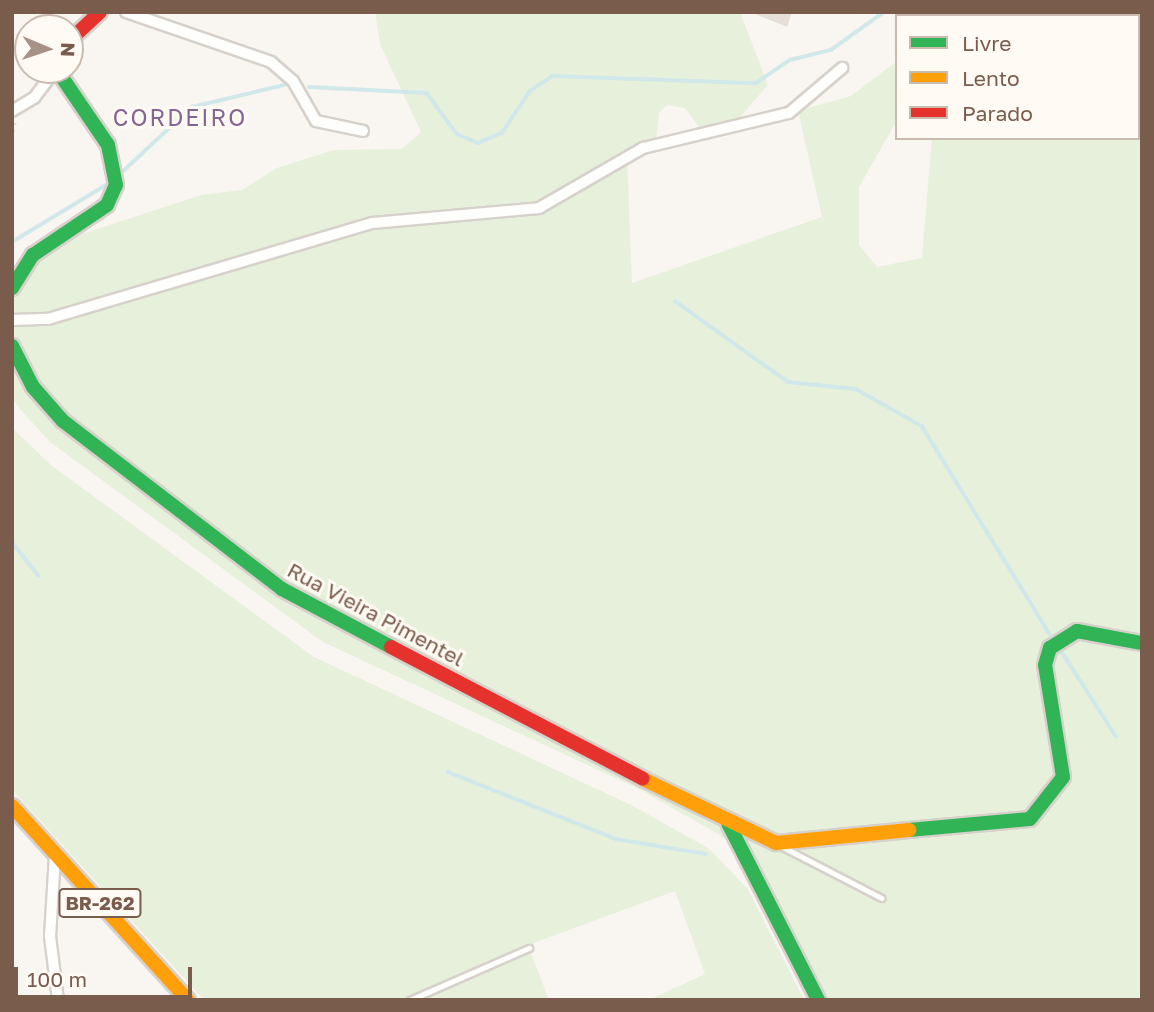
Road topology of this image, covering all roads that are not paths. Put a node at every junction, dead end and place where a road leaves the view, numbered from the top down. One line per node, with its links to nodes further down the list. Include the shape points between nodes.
1 (100, 12): 3 (main road)
2 (125, 12): 8 (street, via 271,62 293,81 316,121)
3 (84, 27)
4 (842, 68): 10 (street, via 789,113 643,148 539,208 372,223 48,319)
5 (41, 84): 7 (street)
6 (66, 84): 9 (main road, via 108,145 116,185 107,205 33,255)
7 (14, 110)
8 (363, 131)
9 (12, 288)
10 (12, 320)
11 (12, 346): 14 (main road, Rua Vieira Pimentel, via 33,387 63,421 282,589)
12 (1142, 643): 15 (main road, via 1077,631 1051,648 1045,664 1063,776 1030,819)
13 (12, 806): 16 (main road, BR-262)
14 (729, 823): 15 (main road, Rua Vieira Pimentel); 22 (main road)
15 (776, 843): 17 (lane)
16 (55, 854): 19 (street, via 50,936); 20 (main road, BR-262)
17 (882, 898)
18 (529, 948): 21 (lane)
19 (58, 1000)
20 (188, 1000)
21 (410, 1000)
22 (818, 1000)

